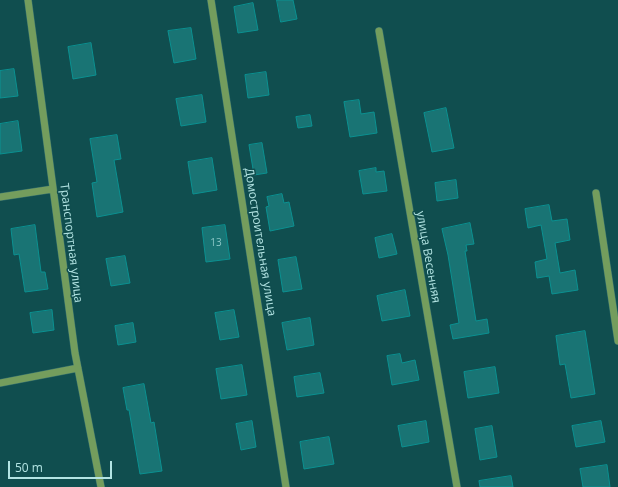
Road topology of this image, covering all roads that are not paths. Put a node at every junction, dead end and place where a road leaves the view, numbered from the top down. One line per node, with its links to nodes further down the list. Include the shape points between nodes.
1 (28, 0): 4 (street, Транспортная улица)
2 (211, 0): 11 (street, Домостроительная улица)
3 (379, 31): 12 (street, улица Весенняя)
4 (53, 189): 6 (street); 8 (street, Транспортная улица)
5 (596, 193): 7 (street)
6 (0, 197)
7 (618, 341)
8 (78, 368): 9 (street); 10 (street, Транспортная улица)
9 (0, 383)
10 (101, 487)
11 (286, 487)
12 (457, 487)

